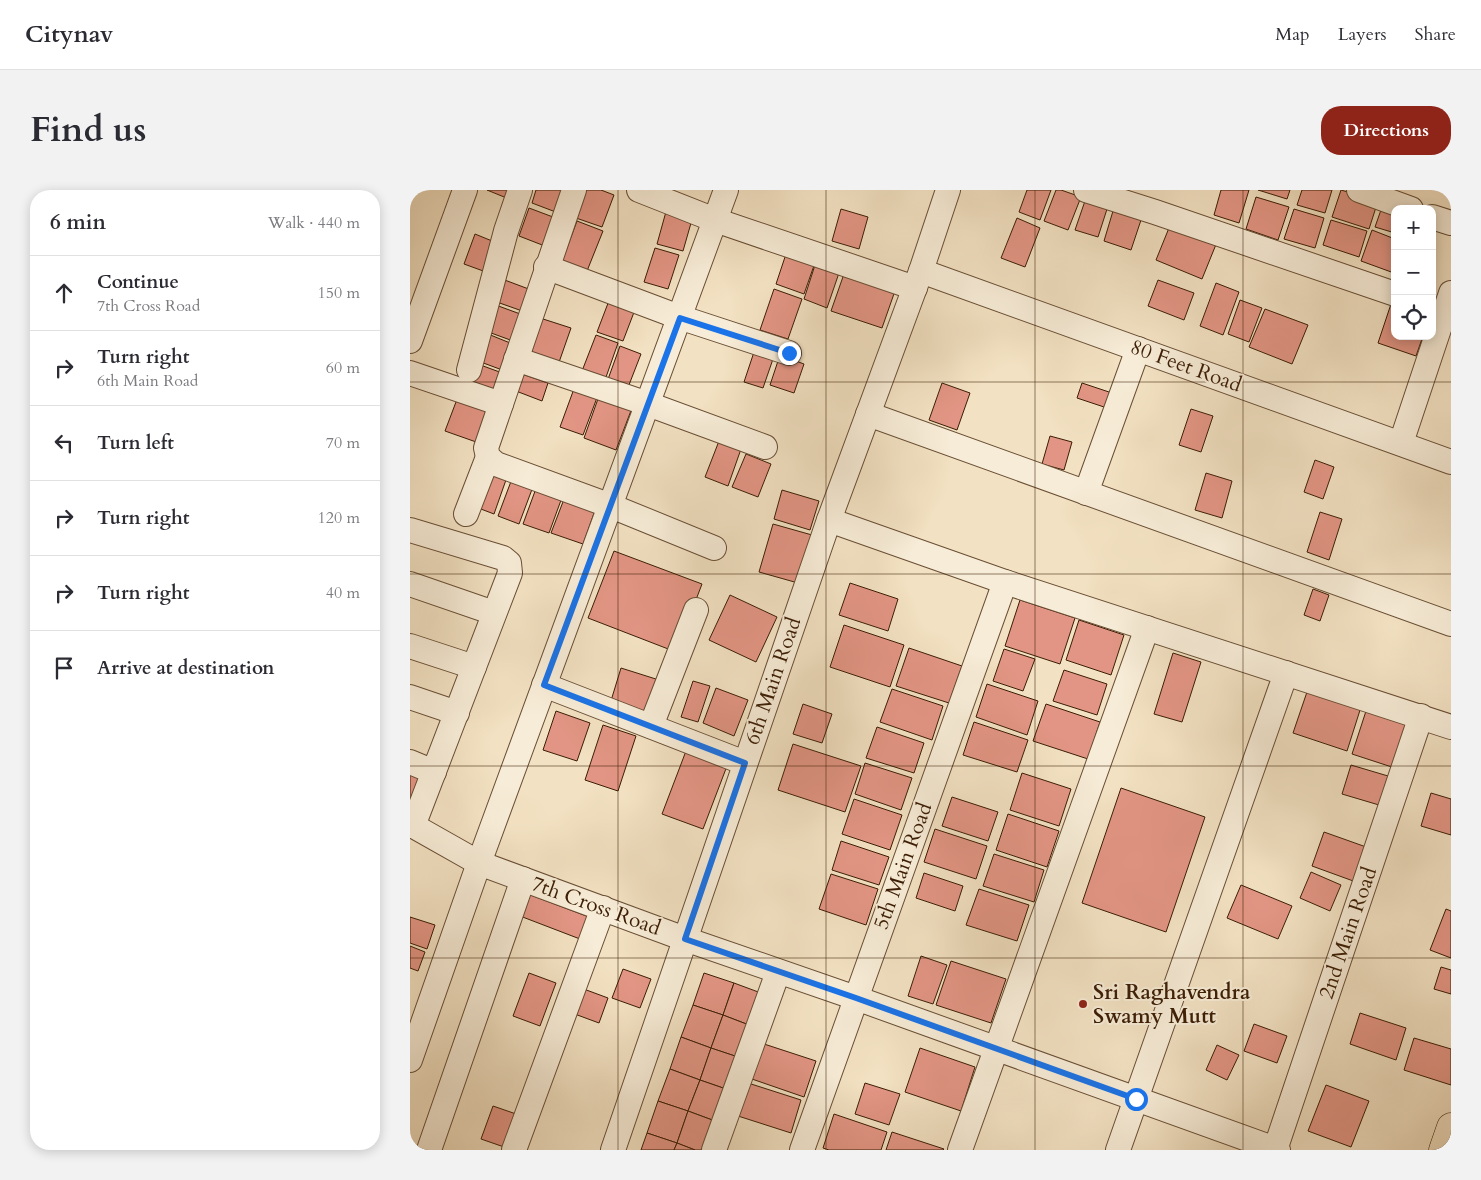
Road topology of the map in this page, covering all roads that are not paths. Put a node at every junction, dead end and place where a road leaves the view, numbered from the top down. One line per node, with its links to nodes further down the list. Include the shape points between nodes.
1 (465, 190): 18 (street)
2 (520, 190): 22 (street)
3 (574, 190): 13 (street)
4 (639, 190): 11 (street, 80 Feet Road)
5 (726, 190): 11 (street)
6 (948, 190): 14 (street, 6th Main Road)
7 (1086, 190): 15 (street)
8 (1359, 190): 9 (street)
9 (1400, 205)
10 (1436, 217): 12 (street)
11 (715, 220): 14 (street, 80 Feet Road); 17 (street)
12 (1451, 223)
13 (546, 267): 17 (street); 21 (street)
14 (918, 280): 19 (street, 80 Feet Road); 26 (street, 6th Main Road)
15 (1391, 293)
16 (1443, 304): 27 (street)
17 (680, 318): 20 (street); 25 (street)
18 (410, 340)
19 (1138, 349): 27 (street, 80 Feet Road); 31 (street)
20 (789, 353)
21 (516, 359): 24 (street); 25 (street)
22 (469, 370)
23 (410, 373): 24 (street)
24 (500, 404): 29 (street, via 486,448)
25 (648, 404): 28 (street); 32 (street)
26 (868, 414): 31 (street); 34 (street, 6th Main Road)
27 (1400, 444): 30 (street, 80 Feet Road)
28 (766, 447)
29 (488, 457): 32 (street, via 496,464); 33 (street)
30 (1451, 462)
31 (1086, 493): 41 (street)
32 (610, 506): 36 (street); 46 (street)
33 (466, 514)
34 (829, 520): 37 (street); 53 (street, 6th Main Road)
35 (410, 530): 40 (street, via 503,558 509,563 510,573)
36 (714, 548)
37 (1005, 582): 42 (street); 61 (street, 5th Main Road)
38 (410, 584): 40 (street)
39 (696, 610): 50 (street)
40 (494, 613): 44 (street)
41 (1451, 624)
42 (1147, 628): 45 (street); 62 (street)
43 (410, 646): 44 (street)
44 (474, 667): 48 (street)
45 (1286, 673): 49 (street); 64 (street)
46 (544, 685): 50 (street); 56 (street)
47 (410, 698): 48 (street)
48 (457, 713): 54 (street)
49 (1421, 716): 51 (street); 73 (street, 2nd Main Road)
50 (651, 726): 53 (street)
51 (1451, 727)
52 (410, 762): 54 (street)
53 (745, 763): 59 (street, 6th Main Road)
54 (434, 772): 55 (street)
55 (412, 825): 56 (street, 7th Cross Road)
56 (479, 863): 57 (street, 7th Cross Road); 63 (street)
57 (523, 879): 58 (street, 7th Cross Road); 66 (street)
58 (602, 908): 59 (street, 7th Cross Road); 67 (street)
59 (685, 939): 60 (street, 7th Cross Road); 68 (street, 6th Main Road)
60 (778, 972): 61 (street, 7th Cross Road); 69 (street)
61 (856, 998): 62 (street, 7th Cross Road); 70 (street, 5th Main Road)
62 (996, 1049): 64 (street, 7th Cross Road); 71 (street)
63 (410, 1060)
64 (1136, 1099): 72 (street); 73 (street, 7th Cross Road)
65 (1451, 1127): 74 (main road)
66 (429, 1150)
67 (514, 1150)
68 (613, 1150)
69 (714, 1150)
70 (802, 1150)
71 (960, 1150)
72 (1118, 1150)
73 (1276, 1150)
74 (1443, 1150)

